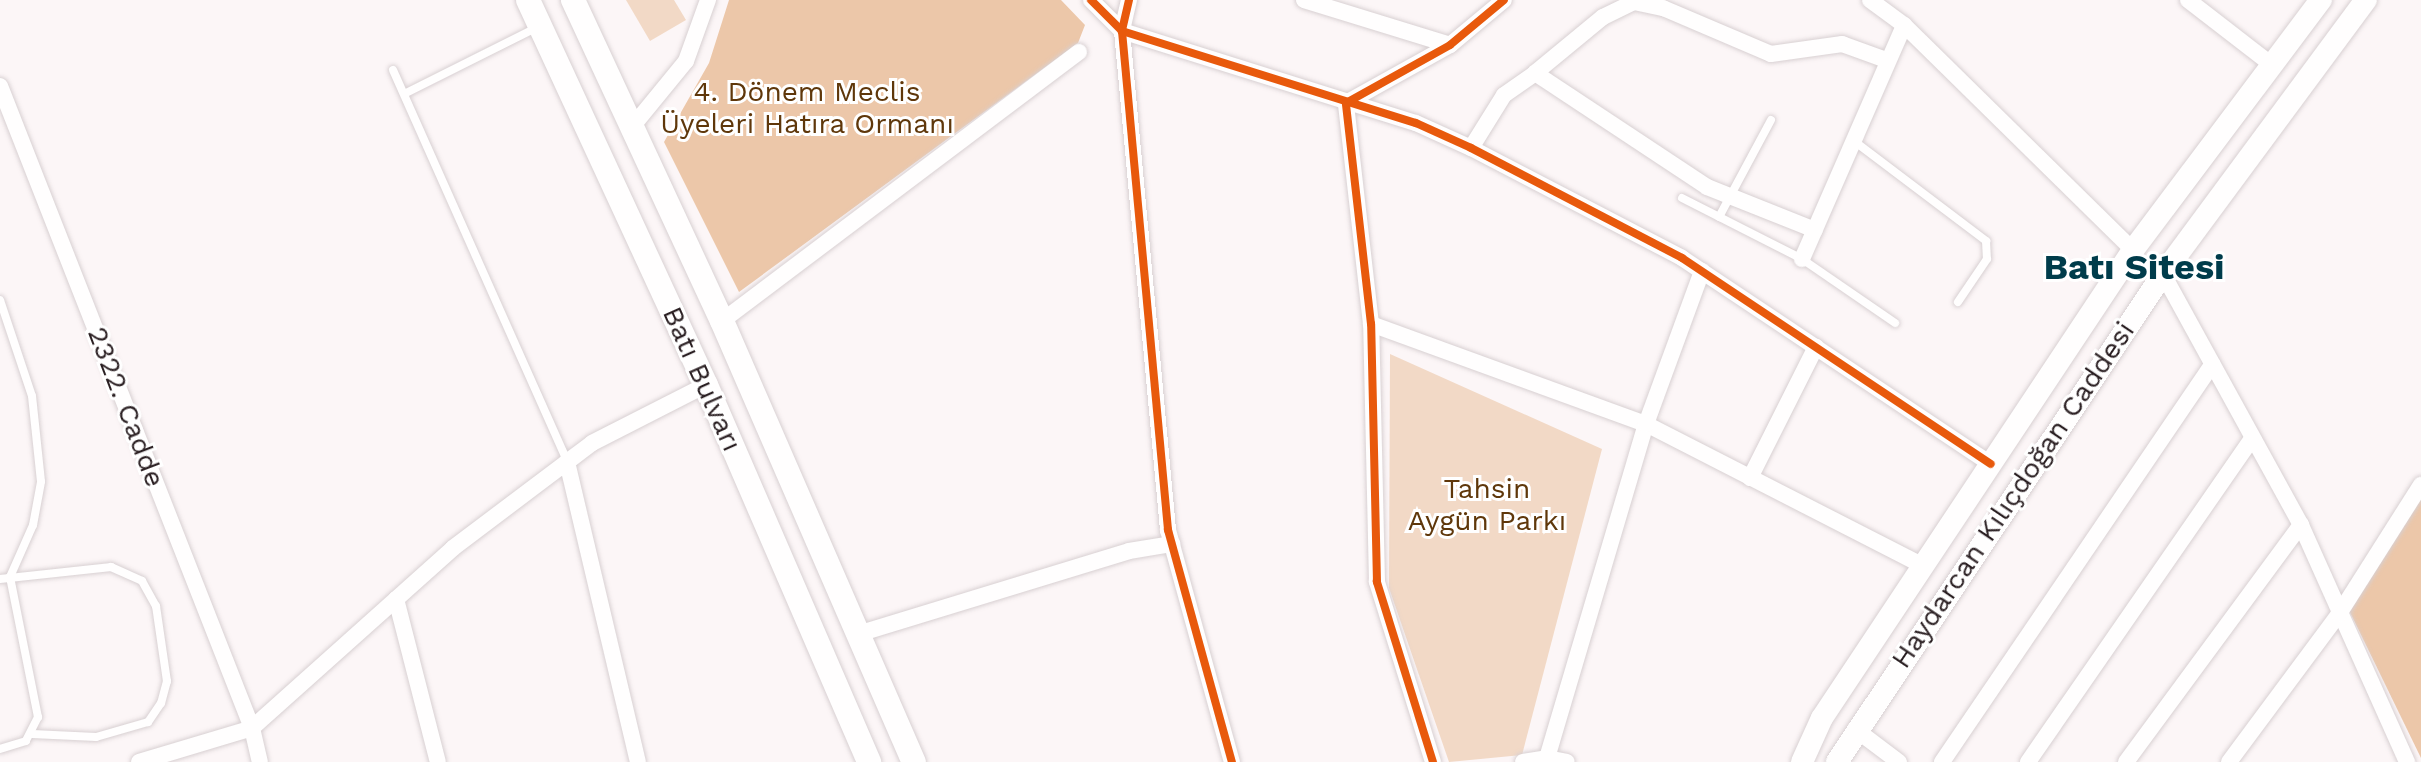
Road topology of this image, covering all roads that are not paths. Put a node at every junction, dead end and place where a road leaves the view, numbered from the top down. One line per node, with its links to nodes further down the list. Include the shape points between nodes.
1 (528, 0): 13 (main road, Batı Bulvarı)
2 (573, 0): 25 (main road, Batı Bulvarı)
3 (708, 0): 25 (street, via 686,61)
4 (1091, 0): 14 (street)
5 (1129, 0): 14 (street)
6 (1304, 0): 15 (street)
7 (1504, 0): 15 (street)
8 (1870, 0): 12 (street)
9 (2188, 0): 18 (street)
10 (2321, 0): 18 (main road, Haydarcan Kılıçdoğan Caddesi)
11 (2366, 0): 35 (main road, Haydarcan Kılıçdoğan Caddesi)
12 (1904, 25): 17 (street); 32 (street)
13 (540, 26): 22 (lane); 43 (main road, Batı Bulvarı)
14 (1122, 31): 23 (street); 51 (street)
15 (1450, 45): 23 (street)
16 (1079, 52): 38 (street)
17 (1886, 60): 20 (street, via 1842,44 1771,54 1663,8 1634,2 1603,17); 26 (street)
18 (2272, 65): 32 (main road, Haydarcan Kılıçdoğan Caddesi)
19 (393, 70): 22 (lane)
20 (1535, 73): 27 (street, via 1504,95); 28 (street)
21 (0, 86): 57 (street, 2322. Cadde)
22 (404, 94): 46 (lane)
23 (1346, 103): 27 (street, via 1416,123); 40 (street)
24 (1771, 120): 28 (lane)
25 (632, 127): 38 (main road, Batı Bulvarı)
26 (1854, 141): 31 (street); 37 (lane, via 1986,241 1987,259)
27 (1471, 148): 34 (street)
28 (1729, 197): 30 (lane); 31 (street)
29 (1682, 198): 30 (lane)
30 (1719, 217): 33 (lane)
31 (1815, 230): 33 (street)
32 (2133, 250): 35 (main road); 47 (main road, Haydarcan Kılıçdoğan Caddesi)
33 (1802, 259): 39 (lane)
34 (1702, 271): 41 (street); 44 (street)
35 (2163, 274): 42 (street); 58 (main road, Haydarcan Kılıçdoğan Caddesi)
36 (0, 300): 53 (lane, via 22,359 40,435 41,482 33,525)
37 (1958, 302)
38 (722, 321): 56 (main road, Batı Bulvarı)
39 (1895, 323)
40 (1371, 324): 44 (street); 69 (street, via 1377,582)
41 (1816, 347): 47 (street); 48 (street)
42 (2212, 364): 45 (street); 75 (street)
43 (706, 385): 46 (street, via 592,443); 66 (main road, Batı Bulvarı)
44 (1646, 424): 48 (street); 61 (street)
45 (2252, 438): 50 (street); 76 (street)
46 (567, 462): 54 (street); 65 (street)
47 (1991, 464): 52 (main road, Haydarcan Kılıçdoğan Caddesi)
48 (1750, 478): 52 (street)
49 (2421, 485): 55 (street)
50 (2301, 525): 55 (street); 77 (street)
51 (1172, 544): 56 (street, via 1129,551); 68 (street)
52 (1923, 566): 72 (main road, Haydarcan Kılıçdoğan Caddesi, via 1822,718)
53 (5, 578): 59 (lane, via 39,707); 59 (lane, via 111,567 142,581 156,606 167,681 148,722 96,737)
54 (396, 599): 57 (street); 64 (street)
55 (2339, 614): 78 (street); 79 (street)
56 (858, 634): 67 (main road, Batı Bulvarı)
57 (252, 728): 62 (street); 63 (street, 2322. Cadde)
58 (1855, 729): 73 (main road, Haydarcan Kılıçdoğan Caddesi); 74 (street)
59 (32, 734): 60 (lane)
60 (0, 749)
61 (1547, 758): 70 (street); 71 (street)
62 (139, 762)
63 (260, 762)
64 (438, 762)
65 (638, 762)
66 (869, 762)
67 (914, 762)
68 (1232, 762)
69 (1433, 762)
70 (1523, 762)
71 (1567, 762)
72 (1802, 762)
73 (1837, 762)
74 (1899, 762)
75 (1942, 762)
76 (2028, 762)
77 (2126, 762)
78 (2229, 762)
79 (2407, 762)

